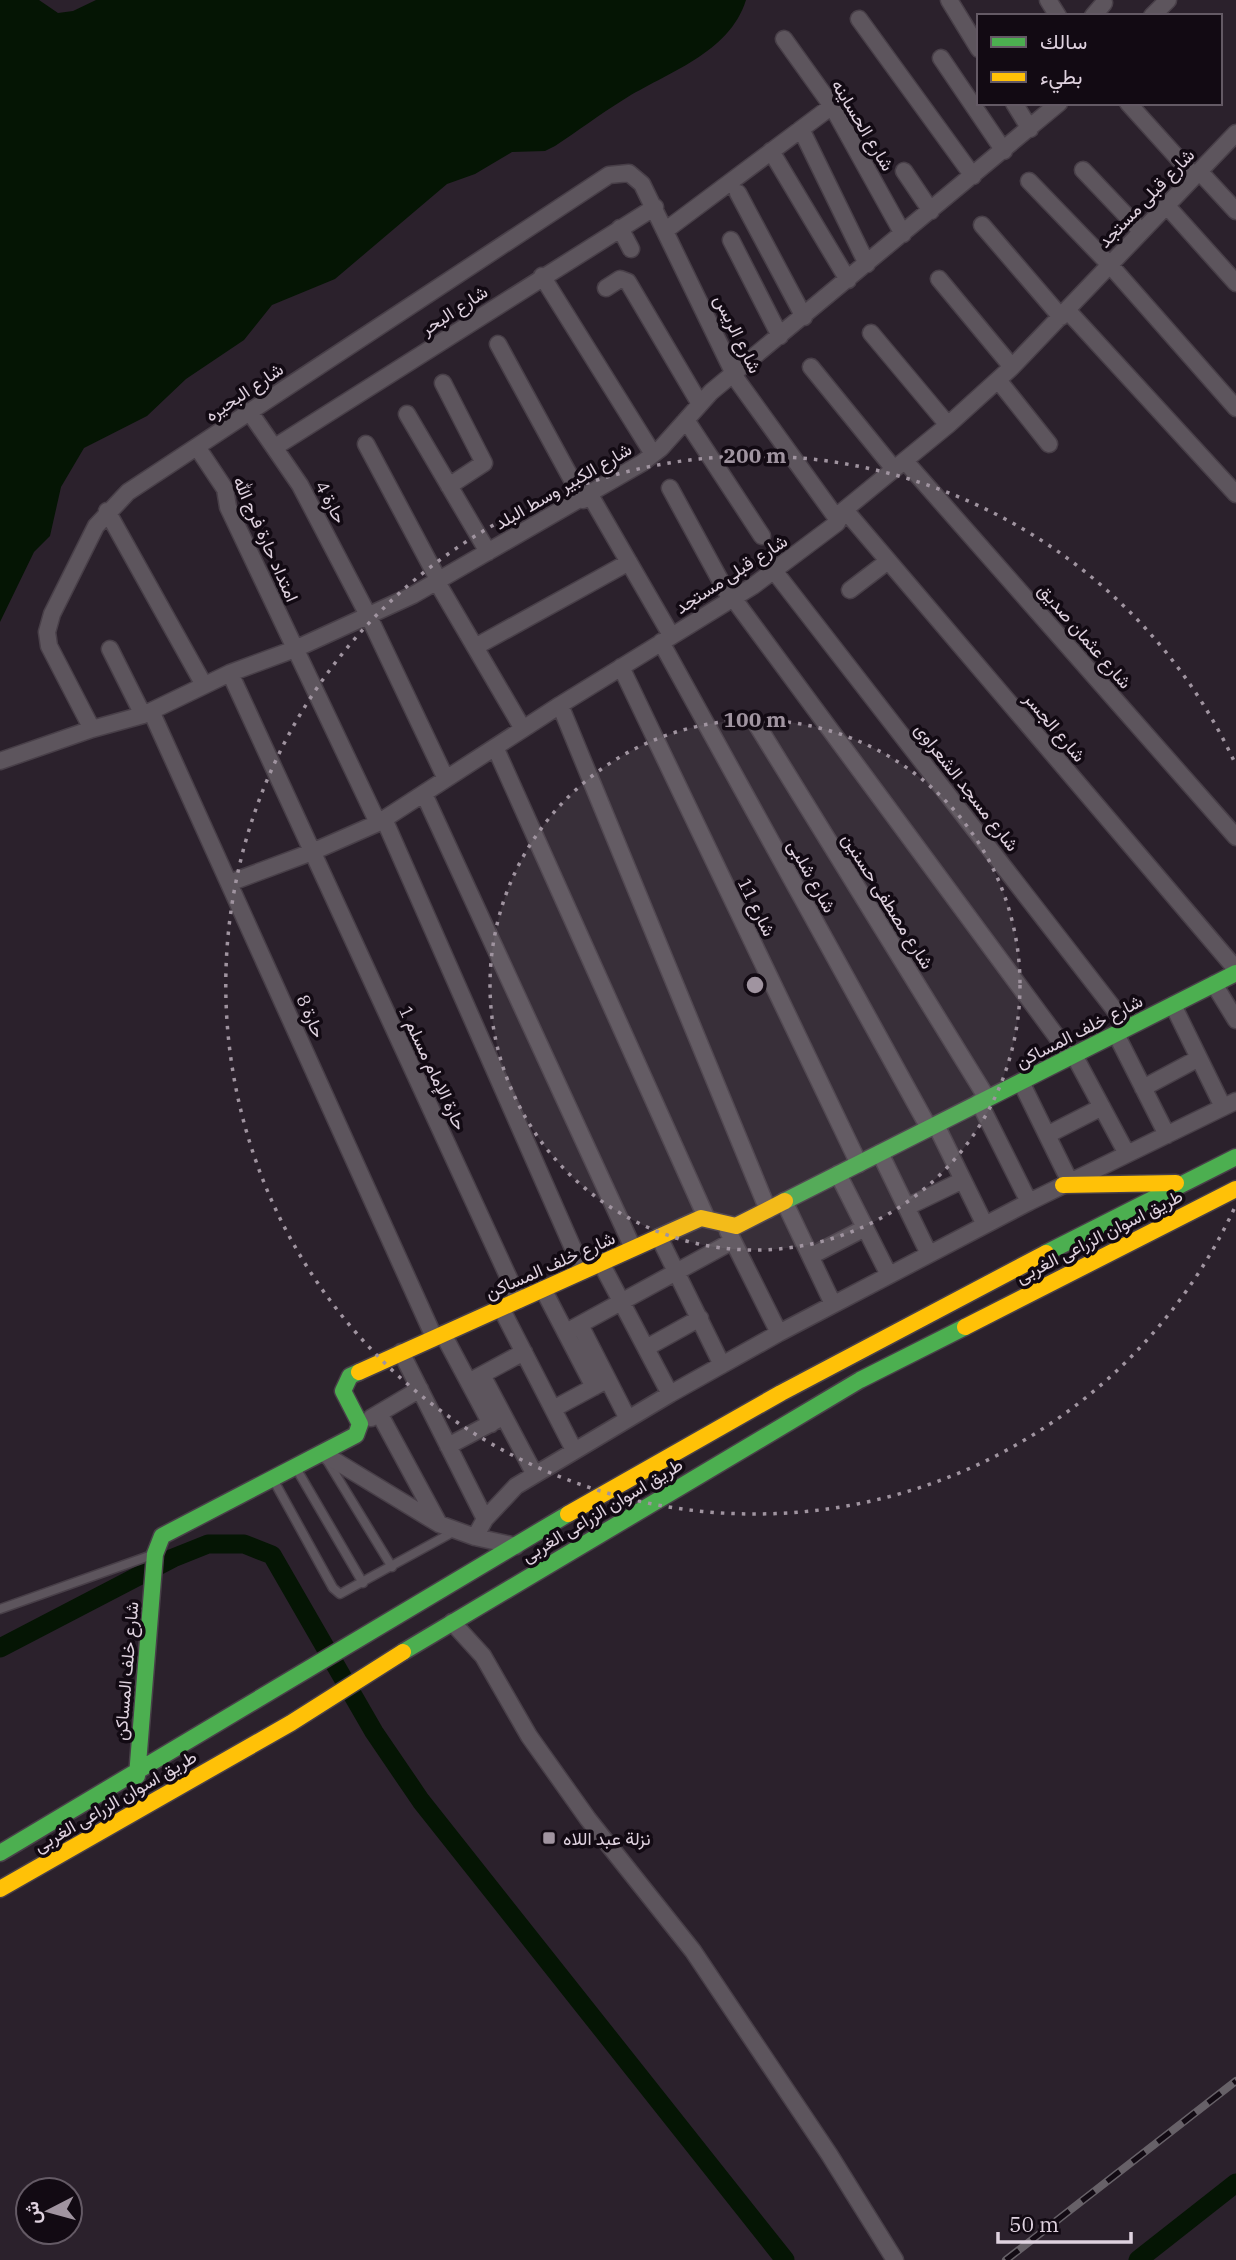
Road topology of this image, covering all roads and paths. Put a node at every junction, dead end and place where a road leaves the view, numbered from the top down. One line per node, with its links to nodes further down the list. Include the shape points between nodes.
1 (949, 0): 8 (street)
2 (1168, 0): 5 (street)
3 (1104, 3): 4 (street)
4 (1095, 14)
5 (1154, 14)
6 (859, 19): 23 (street)
7 (784, 39): 13 (street, شارع الحساينه)
8 (977, 45)
9 (941, 58): 18 (street)
10 (1015, 105): 15 (street)
11 (1057, 105): 15 (street, شارع الكبير وسط البلد)
12 (1130, 105): 21 (street)
13 (832, 106): 14 (street); 34 (street, شارع الحساينه)
14 (801, 129): 17 (street); 37 (street)
15 (1030, 129): 18 (street, شارع الكبير وسط البلد)
16 (1236, 133): 21 (street, شارع قبلى مستجد)
17 (771, 151): 32 (street); 41 (street)
18 (1004, 151): 23 (street, شارع الكبير وسط البلد)
19 (1083, 170): 33 (street)
20 (904, 171): 28 (street)
21 (1196, 173): 26 (street, شارع قبلى مستجد); 29 (street)
22 (609, 175): 27 (street, شارع الريس, via 622,172 634,176); 56 (street, شارع البحيره)
23 (973, 176): 28 (street, شارع الكبير وسط البلد)
24 (1029, 180): 38 (street)
25 (738, 193): 45 (street)
26 (1166, 205): 33 (street, شارع قبلى مستجد); 42 (street)
27 (655, 207): 31 (street, شارع البحر); 32 (street, شارع الريس)
28 (931, 211): 34 (street, شارع الكبير وسط البلد)
29 (1236, 211)
30 (982, 225): 44 (street)
31 (620, 228): 36 (street); 39 (street, شارع البحر)
32 (666, 230): 51 (street, شارع الريس)
33 (1141, 231): 38 (street, شارع قبلى مستجد)
34 (903, 234): 37 (street, شارع الكبير وسط البلد)
35 (731, 240): 47 (street)
36 (631, 249)
37 (867, 264): 41 (street, شارع الكبير وسط البلد)
38 (1110, 265): 44 (street, شارع قبلى مستجد); 55 (street)
39 (542, 276): 63 (street, شارع البحر); 64 (street)
40 (939, 279): 50 (street)
41 (848, 280): 45 (street, شارع الكبير وسط البلد)
42 (1236, 283)
43 (606, 288): 54 (street, via 620,279 628,282)
44 (1064, 313): 50 (street, شارع قبلى مستجد); 68 (street)
45 (804, 317): 47 (street, شارع الكبير وسط البلد)
46 (871, 334): 59 (street)
47 (780, 336): 51 (street, شارع الكبير وسط البلد)
48 (498, 344): 69 (street, شارع شلبى)
49 (811, 367): 65 (street, شارع عثمان صديق)
50 (1012, 367): 52 (street, شارع قبلى مستجد)
51 (735, 373): 54 (street, شارع الكبير وسط البلد); 71 (street, شارع الريس)
52 (998, 380): 59 (street, شارع قبلى مستجد); 61 (street)
53 (443, 383): 66 (street, via 484,463)
54 (699, 404): 58 (street, شارع الكبير وسط البلد)
55 (1236, 408)
56 (249, 411): 62 (street, شارع البحيره); 63 (street, حارة 4)
57 (407, 414): 66 (street)
58 (686, 420): 64 (street, شارع الكبير وسط البلد); 72 (street)
59 (948, 425): 65 (street, شارع قبلى مستجد)
60 (366, 444): 77 (street)
61 (1049, 444)
62 (197, 447): 70 (street, شارع البحيره); 84 (street, امتداد حارة فرج الله, via 225,489 228,507)
63 (275, 447): 80 (street, حارة 4)
64 (653, 454): 69 (street, شارع الكبير وسط البلد)
65 (899, 465): 71 (street, شارع قبلى مستجد); 98 (street, شارع عثمان صديق)
66 (449, 486): 73 (street)
67 (670, 488): 79 (street)
68 (1236, 494)
69 (587, 498): 73 (street, شارع الكبير وسط البلد); 75 (street, شارع شلبى)
70 (107, 511): 87 (street); 91 (street, شارع البحيره, via 86,543 47,632 49,646)
71 (842, 515): 74 (street, شارع الجسر); 76 (street, شارع قبلى مستجد)
72 (762, 536)
73 (488, 552): 77 (street, شارع الكبير وسط البلد)
74 (888, 561): 78 (street); 101 (street, شارع الجسر)
75 (629, 562): 81 (street, شارع شلبى); 82 (street)
76 (775, 572): 79 (street, شارع قبلى مستجد); 105 (street, شارع مسجد الشعراوى)
77 (438, 582): 80 (street, شارع الكبير وسط البلد); 82 (street)
78 (850, 590)
79 (732, 599): 81 (street, شارع قبلى مستجد); 106 (street)
80 (369, 617): 84 (street, شارع الكبير وسط البلد); 95 (street)
81 (666, 639): 85 (street, شارع قبلى مستجد); 113 (street, شارع شلبى)
82 (475, 647): 92 (street)
83 (110, 649): 89 (street, حارة 8)
84 (295, 649): 86 (street, شارع الكبير وسط البلد); 97 (street, امتداد حارة فرج الله)
85 (621, 667): 88 (street, شارع قبلى مستجد); 119 (street, شارع 11)
86 (230, 673): 87 (street, شارع الكبير وسط البلد); 99 (street, حارة الإمام مسلم 1)
87 (204, 685): 89 (street, شارع الكبير وسط البلد)
88 (560, 705): 92 (street, شارع قبلى مستجد); 128 (street)
89 (147, 713): 91 (street, شارع الكبير وسط البلد); 100 (street, حارة 8)
90 (757, 725): 110 (street, شارع مصطفى حسنين)
91 (92, 729): 94 (street, شارع الكبير وسط البلد)
92 (523, 729): 93 (street, شارع قبلى مستجد)
93 (495, 747): 95 (street, شارع قبلى مستجد); 129 (street)
94 (0, 761)
95 (446, 779): 96 (street, شارع قبلى مستجد)
96 (424, 793): 97 (street, شارع قبلى مستجد); 135 (street)
97 (381, 821): 99 (street, شارع قبلى مستجد); 139 (street, امتداد حارة فرج الله)
98 (1236, 837)
99 (312, 852): 100 (street, شارع قبلى مستجد); 143 (street, حارة الإمام مسلم 1)
100 (229, 883): 150 (street, حارة 8)
101 (1236, 971): 102 (main road, شارع خلف المساكن)
102 (1214, 984): 103 (main road, شارع خلف المساكن); 104 (street)
103 (1173, 1005): 105 (main road, شارع خلف المساكن); 107 (street)
104 (1236, 1020)
105 (1122, 1030): 106 (main road, شارع خلف المساكن); 109 (street, شارع مسجد الشعراوى)
106 (1073, 1055): 108 (main road, شارع خلف المساكن); 112 (street)
107 (1199, 1058): 109 (street); 111 (street)
108 (1021, 1082): 110 (main road, شارع خلف المساكن); 114 (street)
109 (1143, 1088): 115 (street, شارع مسجد الشعراوى)
110 (983, 1100): 113 (main road, شارع خلف المساكن); 126 (street, شارع مصطفى حسنين)
111 (1230, 1104): 115 (street)
112 (1102, 1107): 114 (street); 117 (street)
113 (932, 1126): 116 (main road, شارع خلف المساكن); 121 (street, شارع شلبى)
114 (1047, 1135): 123 (street)
115 (1167, 1135): 117 (street)
116 (880, 1153): 119 (main road, شارع خلف المساكن); 127 (street)
117 (1127, 1154): 123 (street)
118 (1236, 1157): 122 (main road, طريق اسوان الزراعى الغربى)
119 (859, 1164): 120 (main road, شارع خلف المساكن)
120 (838, 1174): 125 (main road, شارع خلف المساكن); 132 (street)
121 (963, 1180): 127 (street); 130 (street, شارع شلبى)
122 (1184, 1183): 123 (main road); 174 (main road, طريق اسوان الزراعى الغربى, via 884,1339)
123 (1066, 1184): 126 (street)
124 (1236, 1189): 179 (main road, طريق اسوان الزراعى الغربى, via 860,1380)
125 (785, 1201): 128 (main road, شارع خلف المساكن); 137 (street)
126 (1029, 1202): 130 (street)
127 (906, 1207): 136 (street)
128 (768, 1210): 131 (main road, شارع خلف المساكن, via 736,1226)
129 (706, 1217): 131 (main road); 133 (main road, شارع خلف المساكن)
130 (985, 1225): 136 (street)
131 (725, 1226): 134 (street)
132 (865, 1228): 137 (street); 141 (street)
133 (659, 1237): 135 (main road, شارع خلف المساكن); 140 (street)
134 (733, 1241): 140 (street); 149 (street)
135 (634, 1248): 138 (main road, شارع خلف المساكن)
136 (929, 1254): 141 (street)
137 (811, 1256): 145 (street)
138 (601, 1263): 139 (main road, شارع خلف المساكن); 144 (street)
139 (583, 1271): 142 (main road, شارع خلف المساكن)
140 (676, 1272): 144 (street); 147 (street)
141 (889, 1275): 145 (street)
142 (543, 1289): 143 (main road, شارع خلف المساكن); 148 (street)
143 (519, 1300): 146 (main road, شارع خلف المساكن)
144 (622, 1302): 148 (street); 151 (street)
145 (833, 1304): 149 (street)
146 (501, 1308): 150 (main road, شارع خلف المساكن); 153 (street)
147 (699, 1318): 151 (street); 154 (street)
148 (573, 1329): 156 (street)
149 (779, 1332): 154 (street)
150 (439, 1336): 152 (main road, شارع خلف المساكن); 155 (street, حارة 8)
151 (646, 1348): 158 (street)
152 (401, 1352): 157 (street); 163 (main road, شارع خلف المساكن, via 346,1379 345,1397)
153 (524, 1352): 155 (street); 159 (street)
154 (722, 1365): 158 (street)
155 (475, 1378): 162 (street, حارة 8)
156 (601, 1383): 159 (street); 161 (street)
157 (420, 1389): 160 (street); 164 (street)
158 (670, 1394): 161 (street)
159 (553, 1409): 165 (street)
160 (379, 1413): 163 (street); 171 (street)
161 (628, 1419): 165 (street)
162 (497, 1420): 164 (street); 168 (street, حارة 8)
163 (360, 1424): 166 (main road, via 356,1435)
164 (448, 1446): 170 (street)
165 (574, 1450): 168 (street)
166 (324, 1454): 167 (main road); 171 (street); 176 (lane)
167 (296, 1468): 169 (main road); 177 (lane)
168 (534, 1473): 170 (street)
169 (273, 1479): 175 (main road, via 171,1529 159,1541); 177 (lane, via 333,1588 344,1594)
170 (485, 1519): 173 (street)
171 (439, 1524): 172 (street)
172 (455, 1531): 173 (street); 176 (lane)
173 (475, 1537): 174 (street)
174 (516, 1546): 180 (main road, طريق اسوان الزراعى الغربى)
175 (155, 1558): 178 (lane); 180 (main road, شارع خلف المساكن)
176 (392, 1567): 177 (lane)
177 (363, 1583)
178 (0, 1609)
179 (452, 1622): 182 (main road, طريق اسوان الزراعى الغربى, via 291,1723); 183 (street, via 483,1656 524,1728 588,1819 693,1951)
180 (137, 1776): 181 (main road, طريق اسوان الزراعى الغربى)
181 (0, 1853)
182 (0, 1889)
183 (895, 2260)

